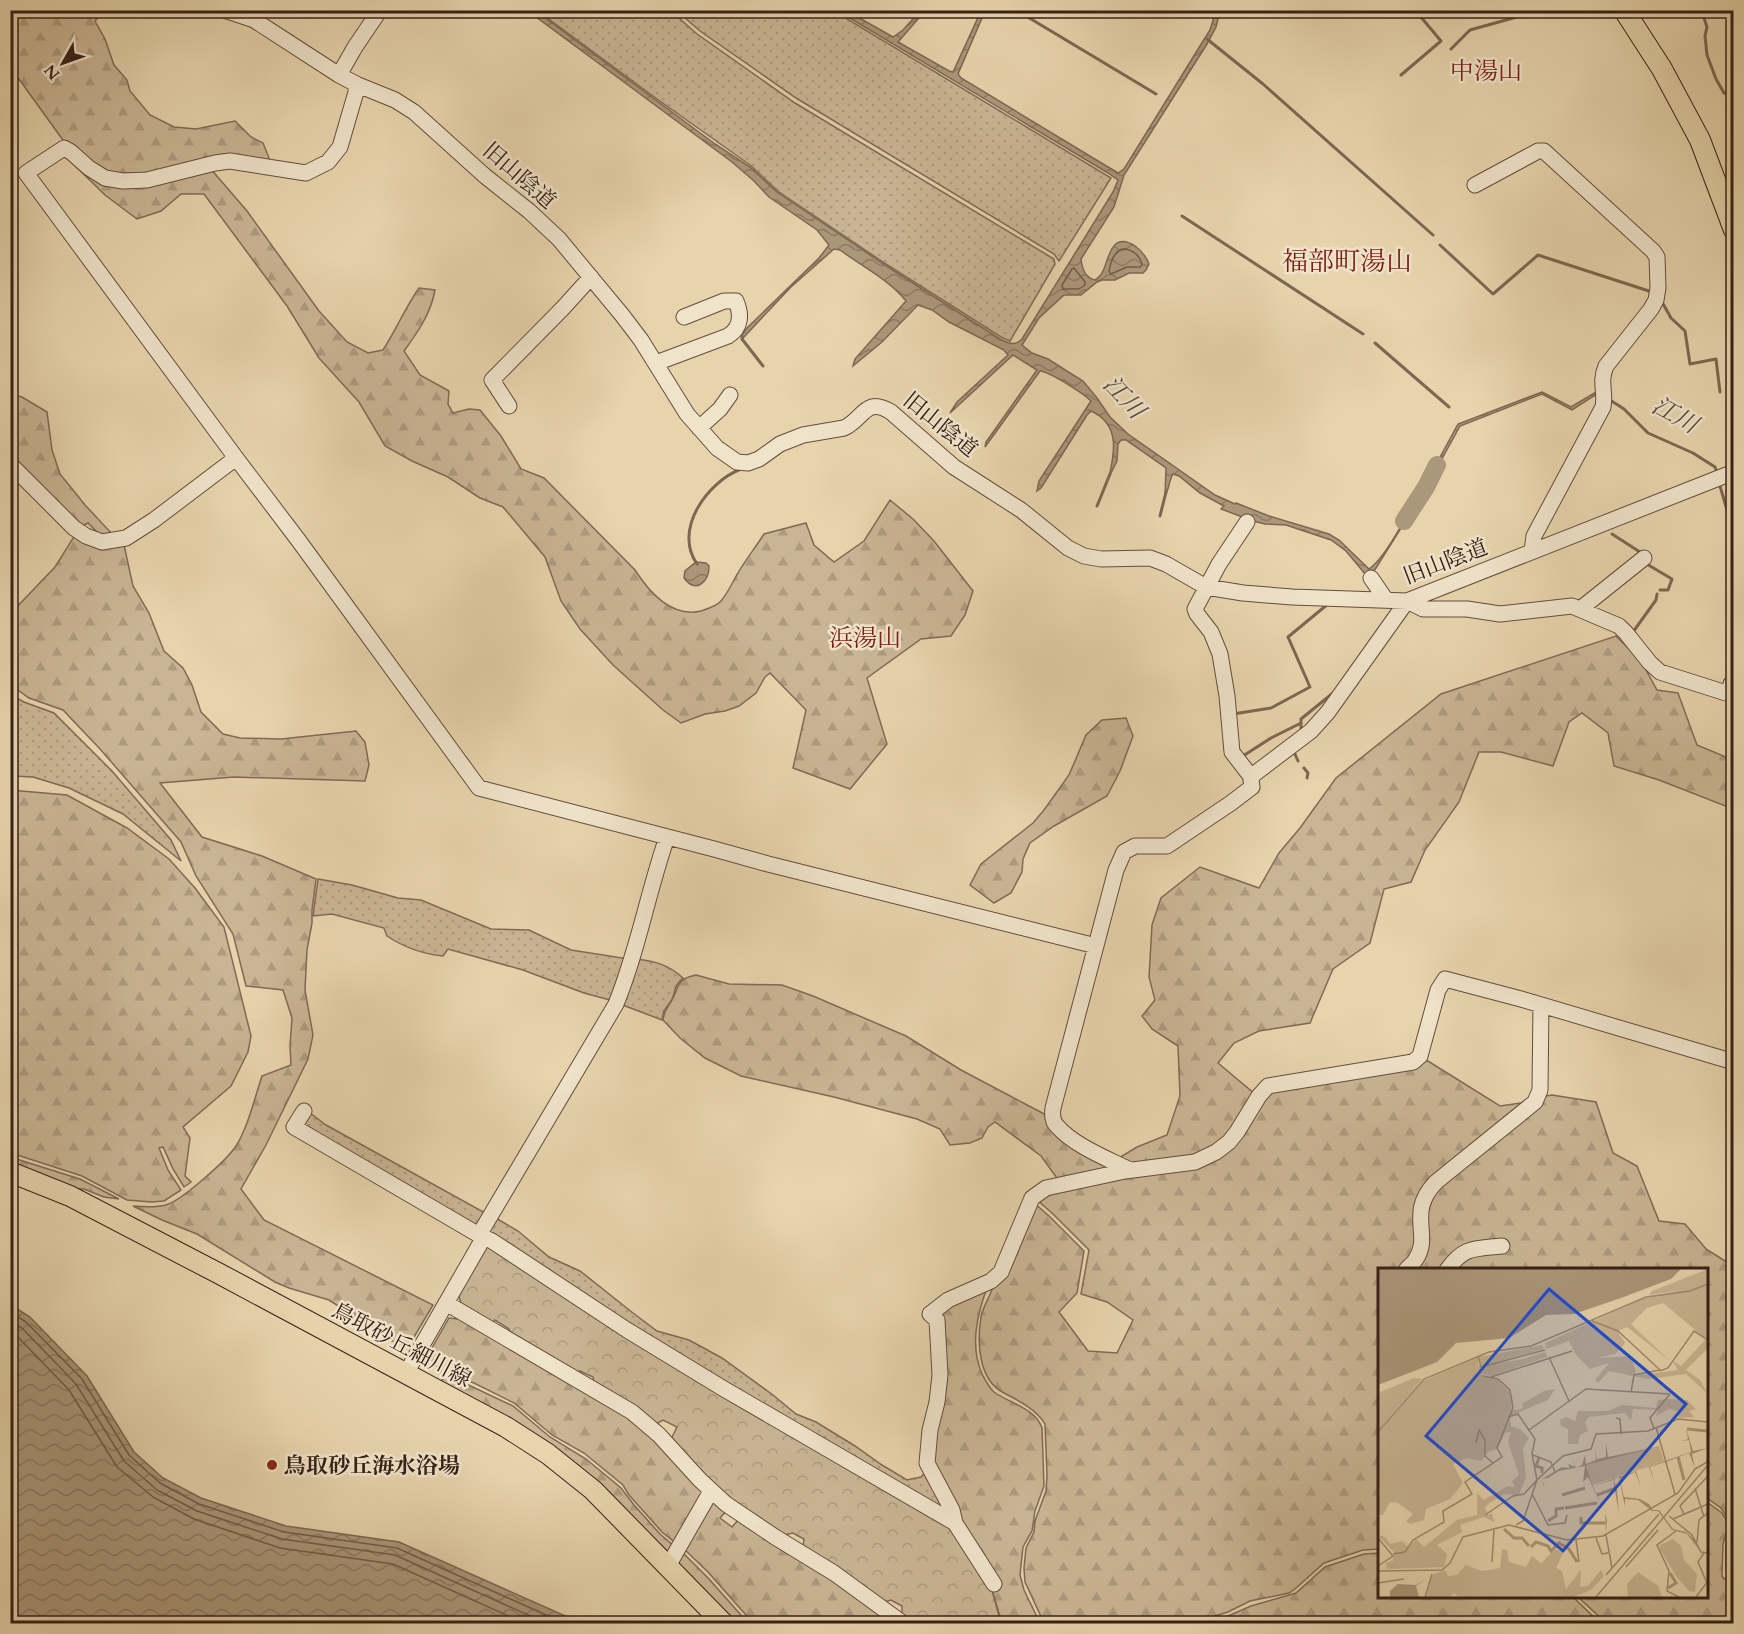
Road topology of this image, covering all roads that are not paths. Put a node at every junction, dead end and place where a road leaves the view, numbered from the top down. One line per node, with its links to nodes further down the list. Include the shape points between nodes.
1 (224, 10): 4 (street, 旧山陰道, via 254,20)
2 (380, 10): 4 (street)
3 (1624, 10): 7 (main road, via 1662,69 1700,140)
4 (339, 75): 5 (street, 旧山陰道)
5 (358, 85): 8 (street, 旧山陰道, via 414,112 529,211); 14 (street, via 340,147 328,162 306,173 230,161 147,180 123,181 105,178 64,148 26,173)
6 (1475, 185): 18 (street, via 1544,151 1657,256 1656,300 1606,366 1602,375 1603,407 1534,536)
7 (1734, 230)
8 (591, 277): 10 (street, 旧山陰道); 12 (street, via 492,380)
9 (684, 317): 10 (street, via 724,301 736,301 739,307 739,327 735,332)
10 (656, 363): 13 (street, 旧山陰道)
11 (730, 395): 13 (street)
12 (508, 406)
13 (699, 428): 21 (street, 旧山陰道, via 717,448 737,462 748,463 803,435 844,428 869,408 884,408 954,466 1021,510 1068,548 1101,559 1150,558)
14 (236, 458): 15 (street, via 126,538 102,542 74,528); 27 (street, via 479,788)
15 (10, 464)
16 (1734, 472): 18 (street, 旧山陰道)
17 (1247, 522): 21 (street)
18 (1532, 551): 23 (street, 旧山陰道)
19 (1644, 558): 24 (street)
20 (1371, 578): 22 (street)
21 (1206, 587): 22 (street, 旧山陰道, via 1292,597); 26 (street, via 1197,614 1211,632 1220,654 1232,752)
22 (1386, 600): 23 (street, 旧山陰道)
23 (1407, 601): 24 (street, via 1423,609 1500,614 1566,606); 26 (street, via 1328,712 1311,731)
24 (1582, 610): 25 (street, via 1618,626 1660,672 1726,693)
25 (1734, 685)
26 (1252, 778): 28 (street, via 1252,787 1167,846 1135,846 1124,852)
27 (667, 837): 28 (street); 34 (street, via 616,1004)
28 (1096, 946): 32 (street, via 1052,1117 1069,1137)
29 (1541, 1005): 30 (street); 32 (street, via 1445,979 1438,990 1420,1056 1413,1062 1268,1086 1237,1132 1216,1152 1195,1162); 36 (street, via 1540,1090 1535,1102 1427,1191 1420,1213 1421,1244 1417,1258)
30 (1734, 1062)
31 (304, 1111): 34 (street, via 294,1126)
32 (1130, 1170): 41 (street, via 1046,1188 1032,1198 1001,1272 992,1281 948,1300 930,1314 937,1320 940,1375 927,1463)
33 (10, 1172): 39 (main road, 鳥取砂丘細川線, via 70,1196)
34 (481, 1236): 38 (street); 41 (street, via 627,1330)
35 (1502, 1245): 37 (street, via 1468,1250)
36 (1407, 1268)
37 (1448, 1268)
38 (446, 1303): 39 (street); 40 (street, via 632,1412)
39 (406, 1373): 42 (main road, 鳥取砂丘細川線, via 548,1454 593,1490)
40 (711, 1491): 42 (street); 45 (street)
41 (955, 1523): 43 (street)
42 (668, 1566): 44 (main road, 鳥取砂丘細川線)
43 (994, 1584)
44 (724, 1623)
45 (904, 1623)

